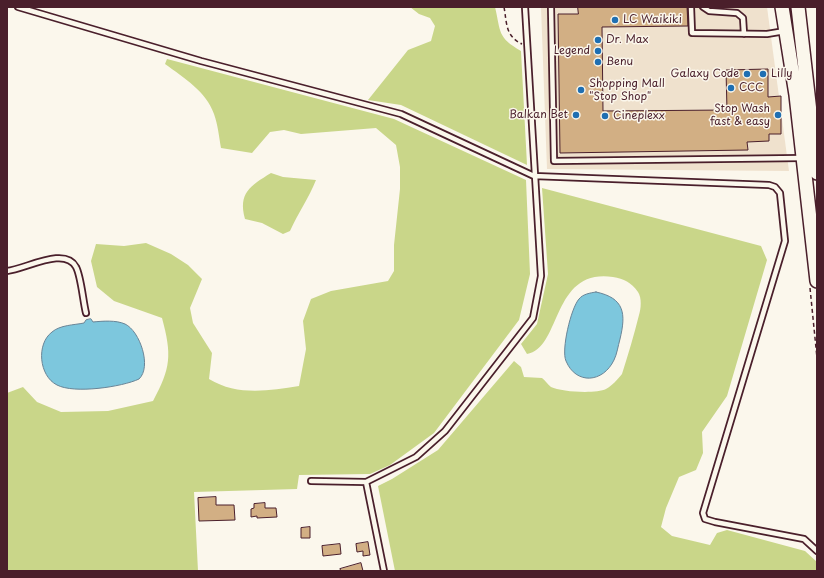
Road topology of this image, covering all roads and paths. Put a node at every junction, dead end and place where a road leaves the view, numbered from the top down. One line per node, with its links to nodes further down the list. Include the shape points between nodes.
1 (18, 7): 14 (lane, via 201,61 401,114)
2 (504, 7): 11 (path, via 508,30 513,40)
3 (525, 7): 11 (lane)
4 (551, 7): 12 (lane, via 554,161)
5 (691, 7): 10 (lane, via 692,33)
6 (703, 7): 10 (lane, via 709,12 735,12 743,18)
7 (782, 7): 9 (main road)
8 (798, 7): 13 (main road)
9 (787, 31): 10 (lane); 12 (main road)
10 (744, 34)
11 (527, 47): 14 (lane)
12 (803, 158): 16 (main road)
13 (817, 173)
14 (534, 176): 19 (lane, via 541,276 533,318 445,431 416,457); 20 (lane, via 775,187 780,194 785,241 703,513 705,518 716,522 804,539)
15 (7, 271): 17 (lane, via 60,256 70,259 76,267)
16 (817, 281)
17 (86, 313)
18 (311, 481): 19 (lane)
19 (366, 482): 21 (lane)
20 (817, 551)
21 (384, 571)

